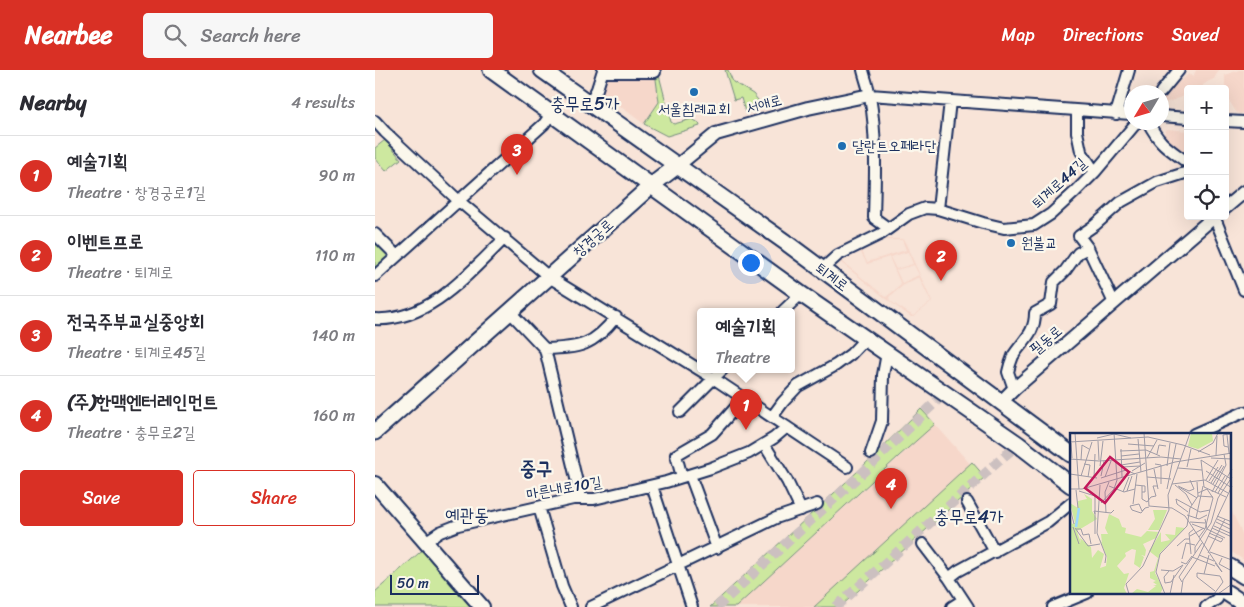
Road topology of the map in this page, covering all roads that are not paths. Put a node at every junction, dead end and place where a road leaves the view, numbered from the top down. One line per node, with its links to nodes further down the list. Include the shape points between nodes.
1 (491, 70): 13 (main road, 퇴계로)
2 (542, 70): 11 (main road, 퇴계로)
3 (863, 70): 9 (street)
4 (1129, 70): 14 (street)
5 (1179, 70): 8 (street)
6 (603, 71): 7 (street); 11 (street)
7 (655, 72)
8 (1167, 85)
9 (870, 95): 10 (street, 서애로); 24 (street, 서애로, via 808,108 716,134); 34 (street, via 875,154 874,218)
10 (950, 101): 12 (street, 서애로); 31 (street)
11 (589, 104): 24 (main road, 퇴계로)
12 (1077, 111): 14 (street, 서애로); 25 (street, via 1081,151)
13 (551, 114): 27 (main road, 퇴계로); 29 (street)
14 (1116, 114): 15 (street, 서애로)
15 (1124, 114)
16 (1169, 117): 17 (street)
17 (1184, 118)
18 (375, 121): 29 (street)
19 (1229, 121): 20 (street)
20 (1244, 122)
21 (1130, 130): 25 (street, 퇴계로44길)
22 (1151, 130): 23 (street, via 1165,148)
23 (1184, 160)
24 (677, 166): 27 (main road, 창경궁로); 39 (main road, 퇴계로)
25 (1095, 172): 31 (street, 퇴계로44길, via 1051,214 1034,225 1004,228)
26 (1184, 173): 37 (street, via 1157,182 1121,202 1079,236)
27 (652, 185): 41 (main road, 창경궁로); 43 (main road, 퇴계로)
28 (1244, 192): 30 (street)
29 (459, 201): 36 (street); 38 (street)
30 (1229, 205)
31 (938, 209): 34 (street, 퇴계로44길, via 925,208 909,214)
32 (1211, 220): 44 (street, 필동로)
33 (1215, 220): 42 (street)
34 (888, 228): 39 (street, 퇴계로44길, via 838,255)
35 (375, 234): 38 (street)
36 (505, 238): 41 (street); 48 (street, via 462,280 429,304 408,316)
37 (1088, 248): 44 (street); 56 (street, via 1078,252 1054,282 1051,304 1035,313 1035,324 1013,357 1008,372)
38 (397, 256): 40 (street)
39 (824, 271): 58 (main road, 퇴계로)
40 (375, 276)
41 (549, 276): 46 (main road, 창경궁로); 47 (street)
42 (1244, 290)
43 (801, 294): 45 (street); 49 (main road, 퇴계로)
44 (1114, 303): 56 (street, 필동로)
45 (786, 308)
46 (510, 312): 50 (street); 63 (main road, 창경궁로)
47 (616, 317): 50 (street, via 590,343); 52 (street)
48 (375, 320)
49 (866, 338): 51 (main road, 퇴계로); 61 (street, via 837,365 798,386)
50 (545, 349): 73 (street)
51 (887, 353): 66 (street, via 882,421); 71 (main road, 퇴계로)
52 (697, 368)
53 (705, 373): 55 (street)
54 (719, 373): 55 (street)
55 (713, 378): 57 (street); 59 (street)
56 (1014, 388): 58 (street, 필동로)
57 (744, 398): 61 (street); 69 (street, via 712,434 676,455)
58 (1001, 402): 67 (main road, 퇴계로)
59 (680, 412)
60 (1244, 412): 64 (street)
61 (772, 417): 62 (street)
62 (787, 427): 65 (street, 마른내로10길); 68 (street)
63 (375, 432)
64 (1197, 433)
65 (763, 444): 69 (street, 마른내로10길, via 749,453); 78 (street, via 787,480)
66 (871, 453)
67 (1070, 453)
68 (847, 467)
69 (686, 476): 72 (street, 마른내로10길); 81 (street)
70 (375, 484): 79 (main road)
71 (1070, 484)
72 (652, 486): 73 (street, 마른내로10길, via 594,500); 83 (street)
73 (581, 499): 77 (street, 마른내로10길)
74 (967, 502): 82 (street)
75 (817, 504): 78 (street)
76 (1070, 504): 82 (street, via 1048,522)
77 (539, 507): 79 (street, 마른내로10길, via 458,525); 93 (street)
78 (801, 510): 81 (street, via 776,518)
79 (425, 542): 92 (main road)
80 (923, 544): 86 (street)
81 (717, 548): 83 (street)
82 (995, 552): 86 (street)
83 (677, 566): 94 (street); 95 (street)
84 (1231, 567): 85 (main road)
85 (1244, 576)
86 (949, 578): 90 (street)
87 (1085, 594): 97 (street)
88 (1220, 594): 98 (street)
89 (1229, 594): 91 (main road)
90 (965, 604): 96 (street)
91 (1244, 604)
92 (482, 607)
93 (571, 607)
94 (591, 607)
95 (692, 607)
96 (952, 607)
97 (1053, 607)
98 (1206, 607)

